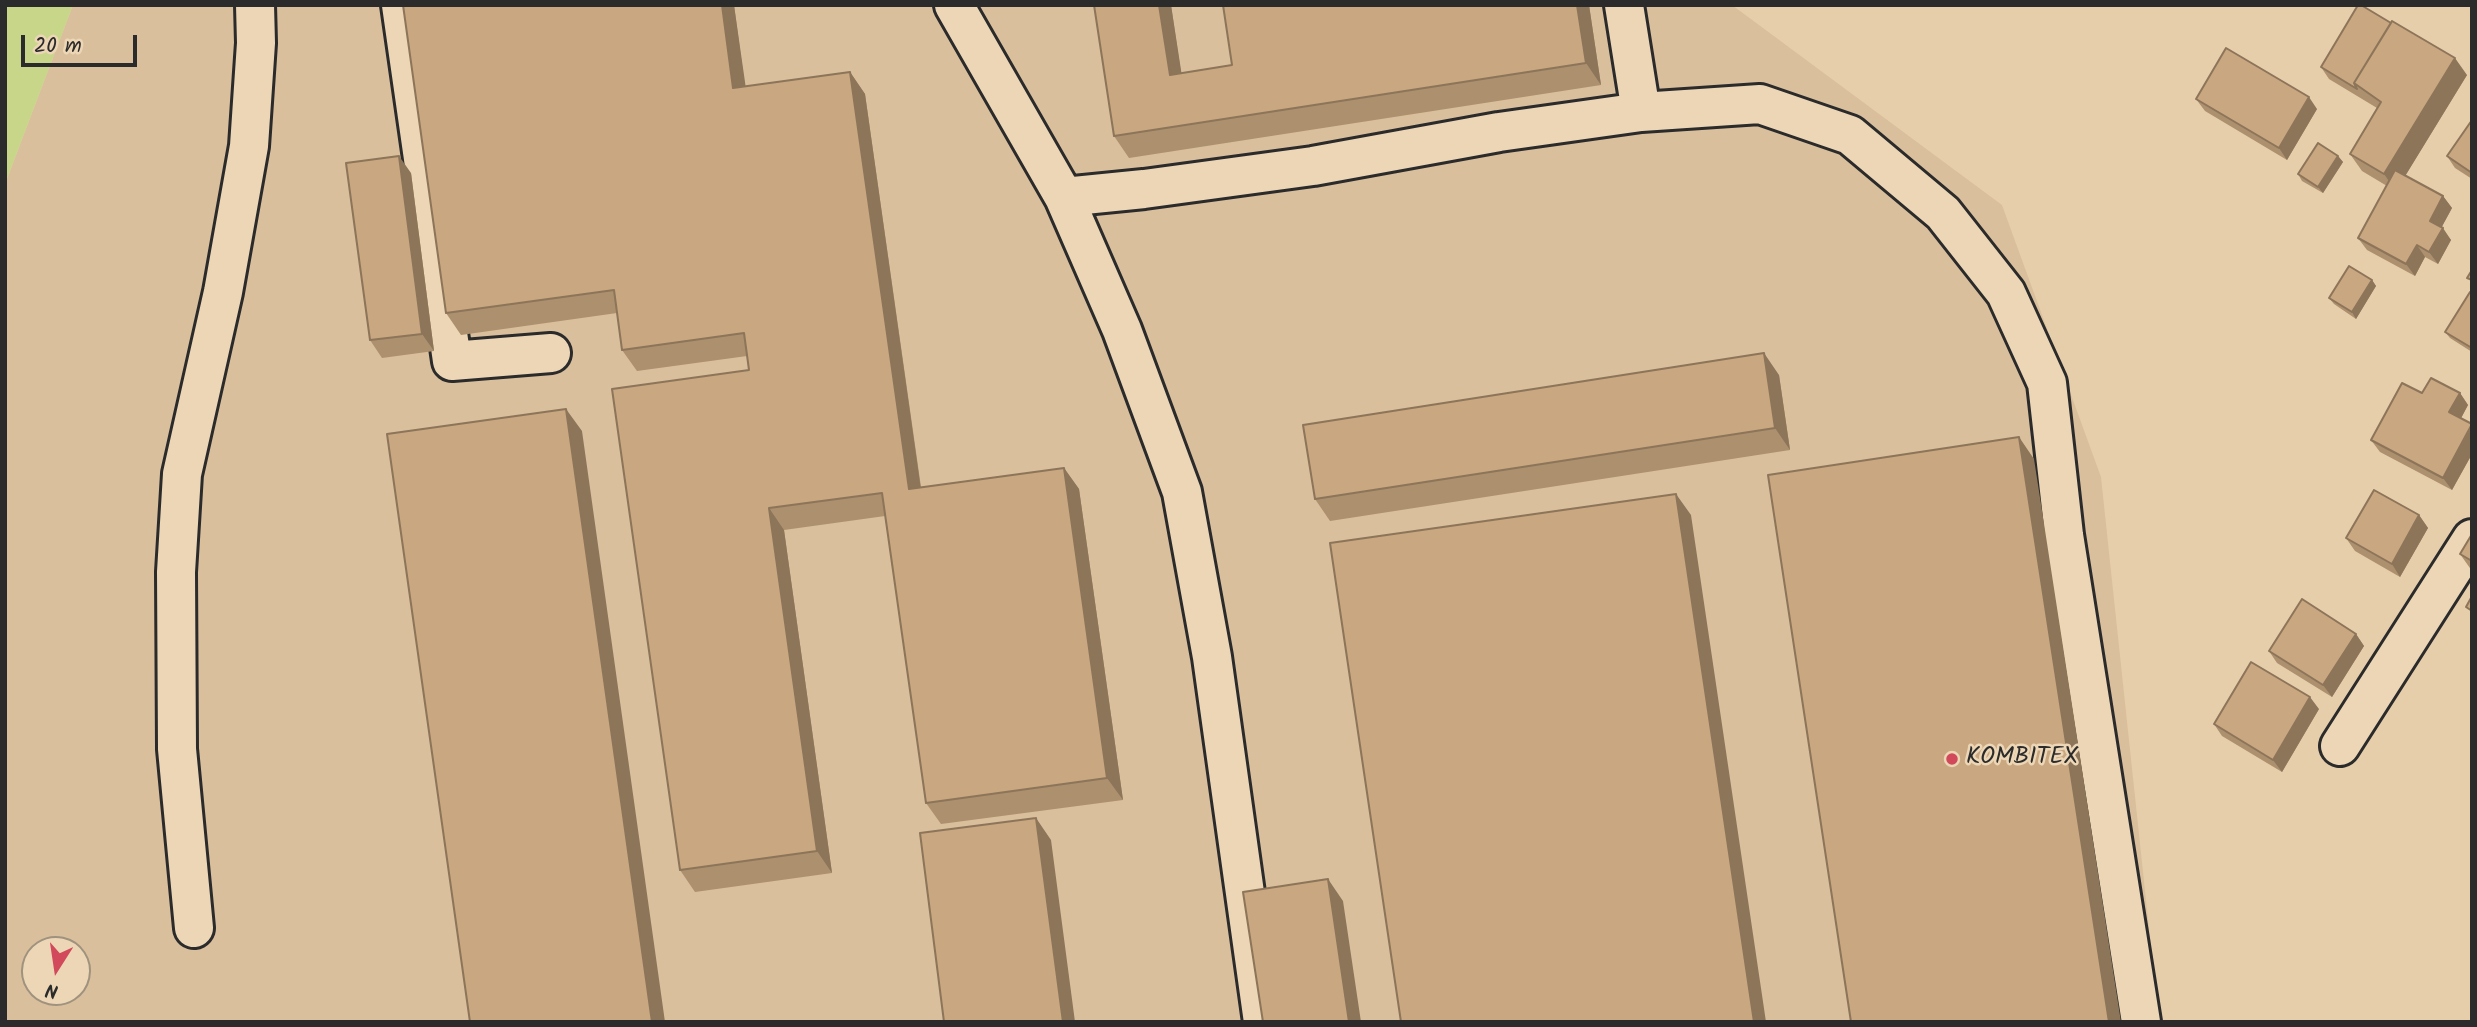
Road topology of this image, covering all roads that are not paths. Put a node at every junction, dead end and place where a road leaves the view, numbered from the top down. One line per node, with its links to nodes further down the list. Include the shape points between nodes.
1 (255, 5): 10 (street, via 249,146 223,292 182,474 176,572 177,749)
2 (401, 5): 7 (street, via 452,361)
3 (954, 5): 6 (street)
4 (1624, 5): 5 (street)
5 (1641, 112): 6 (street, via 1314,166); 12 (street, via 1760,104 1850,135 1944,213 2006,293 2047,383 2064,534)
6 (1064, 197): 11 (street, via 1122,330 1182,492 1212,657)
7 (551, 352)
8 (2472, 539): 9 (street)
9 (2340, 746)
10 (194, 928)
11 (1263, 1022)
12 (2141, 1022)

